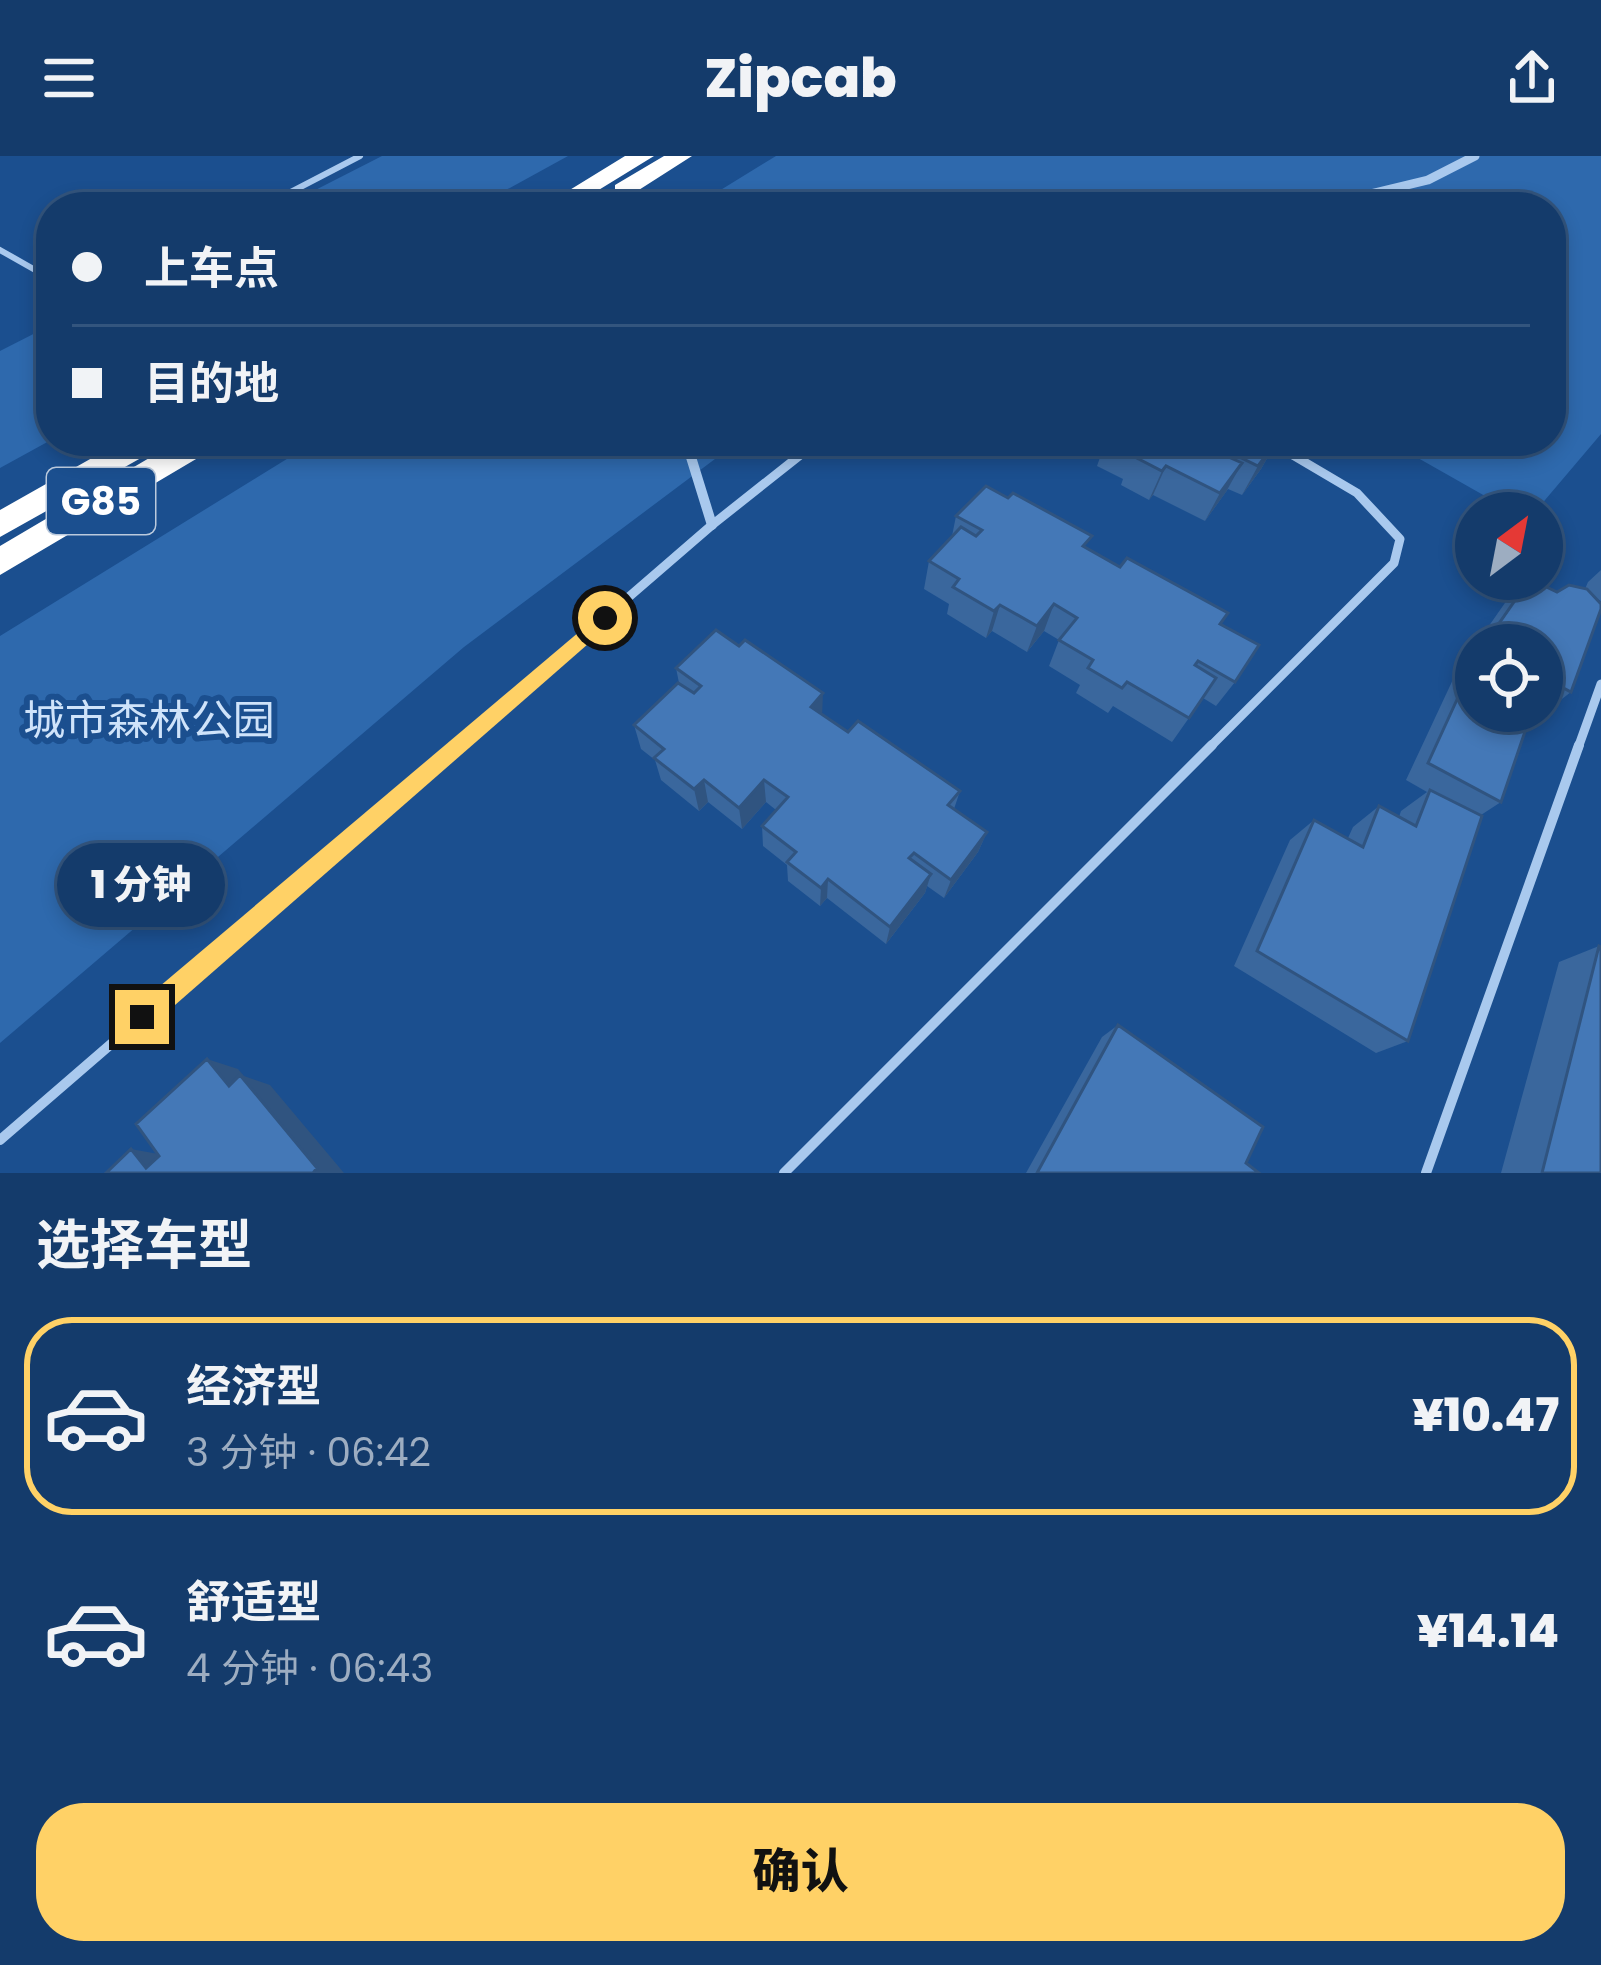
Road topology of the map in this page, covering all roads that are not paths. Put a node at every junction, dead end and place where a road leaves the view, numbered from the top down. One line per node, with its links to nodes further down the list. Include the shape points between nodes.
1 (360, 156): 5 (lane)
2 (643, 156): 6 (highway)
3 (680, 156): 7 (highway)
4 (1475, 156): 8 (street, via 1428,180)
5 (291, 192)
6 (580, 192)
7 (619, 192)
8 (1378, 192)
9 (0, 250): 10 (lane)
10 (36, 270)
11 (120, 456): 16 (highway, G85)
12 (177, 456): 18 (highway, G85)
13 (691, 456): 17 (street)
14 (799, 456): 17 (lane)
15 (1296, 456): 21 (lane, via 1384,514 1400,539 1394,563)
16 (0, 525)
17 (712, 525): 20 (lane)
18 (0, 562)
19 (1601, 684): 22 (lane)
20 (0, 1140)
21 (784, 1173)
22 (1426, 1173)

